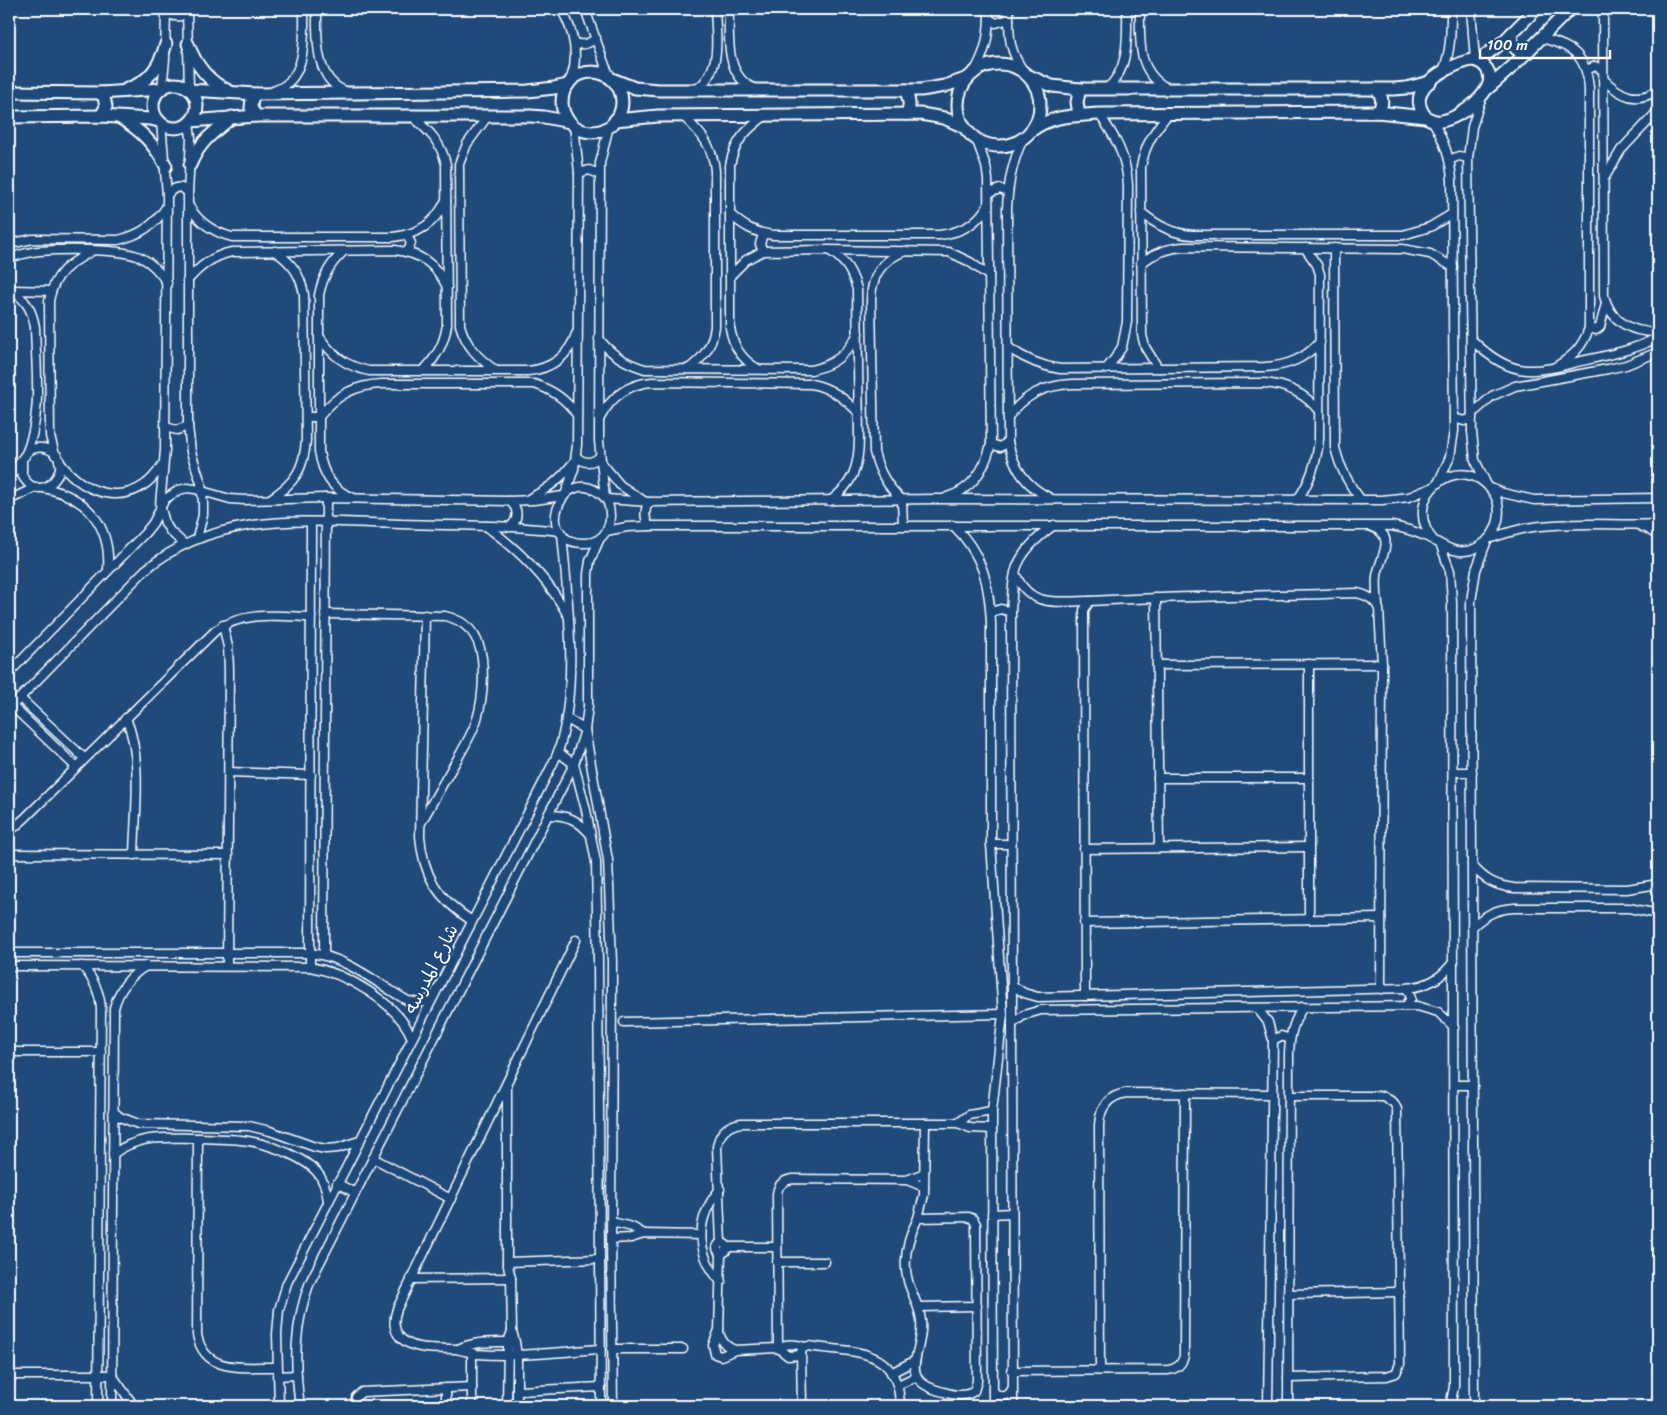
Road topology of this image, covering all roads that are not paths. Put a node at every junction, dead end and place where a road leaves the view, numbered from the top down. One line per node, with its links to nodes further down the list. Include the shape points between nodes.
1 (304, 9): 29 (street)
2 (561, 9): 25 (street)
3 (585, 9): 21 (street)
4 (716, 9): 30 (street)
5 (729, 9): 31 (street)
6 (989, 9): 19 (street)
7 (1009, 9): 18 (street)
8 (1127, 9): 23 (street)
9 (1140, 9): 24 (street)
10 (1451, 9): 36 (street, via 1450,47)
11 (1471, 9): 33 (street)
12 (1536, 9): 20 (street)
13 (1570, 9): 22 (street)
14 (1603, 9): 35 (street)
15 (166, 10): 16 (street, via 177,17); 26 (street)
16 (187, 10): 27 (street)
17 (319, 11): 28 (street)
18 (1009, 19): 19 (street, via 996,23); 37 (street, via 1011,50)
19 (989, 20): 38 (street, via 986,48)
20 (1512, 33): 32 (street, via 1512,44); 33 (street)
21 (596, 38): 25 (street, via 588,44); 39 (street)
22 (1541, 38): 32 (street); 34 (street, via 1564,44 1582,60)
23 (1127, 40): 24 (street, via 1133,46); 45 (street, via 1119,74)
24 (1140, 40): 46 (street, via 1144,64 1150,75)
25 (574, 42): 42 (street, via 573,76)
26 (166, 44): 43 (street); 54 (street, via 161,61 150,76)
27 (188, 44): 47 (street); 55 (street, via 196,63 210,79)
28 (318, 50): 29 (street, via 311,54); 56 (street, via 320,61 331,80)
29 (304, 51): 59 (street, via 296,73 280,90)
30 (716, 51): 31 (street, via 722,54); 48 (street, via 709,79)
31 (729, 51): 52 (street, via 734,67 744,81)
32 (1526, 53): 57 (street)
33 (1477, 61): 36 (street, via 1463,62); 57 (street, via 1488,71 1490,80)
34 (1587, 70): 35 (street, via 1595,66); 153 (street)
35 (1603, 70): 40 (street)
36 (1443, 72): 41 (street)
37 (1026, 74): 38 (street, via 1005,64 989,65); 44 (street, via 1052,86); 82 (street, via 1034,83 1040,102 1039,112)
38 (971, 75): 49 (street, via 933,89); 81 (street, via 958,96 958,112)
39 (612, 79): 42 (street, via 605,74 589,72); 48 (street, via 635,88); 80 (street, via 622,99 619,114)
40 (1603, 79): 51 (street, via 1618,92 1634,97); 96 (street)
41 (1430, 82): 50 (street); 76 (street, via 1419,100 1419,107)
42 (568, 84): 56 (street, via 528,91); 79 (street, via 563,104)
43 (161, 89): 47 (street, via 176,84); 54 (street); 77 (street, via 153,107)
44 (1080, 89): 45 (street); 67 (street)
45 (1106, 89): 46 (street)
46 (1169, 89): 50 (street)
47 (190, 90): 55 (street); 78 (street, via 197,105)
48 (696, 90): 52 (street)
49 (906, 90): 52 (street); 64 (street, via 910,105)
50 (1377, 90): 62 (street, via 1382,105)
51 (1658, 90)
52 (763, 91)
53 (9, 92): 58 (street)
54 (118, 92): 58 (street)
55 (233, 92): 60 (street)
56 (347, 92): 59 (street)
57 (1485, 92): 76 (street, via 1452,117 1439,121); 84 (street, via 1472,127)
58 (100, 93): 68 (street, via 106,102)
59 (268, 93): 60 (street)
60 (256, 94): 69 (street, via 251,103)
61 (1658, 111): 96 (street, via 1621,150)
62 (1377, 112): 63 (street); 76 (street)
63 (1169, 113): 65 (street); 93 (street, via 1152,134)
64 (906, 114): 66 (street); 81 (street, via 933,115)
65 (1099, 114): 67 (street); 92 (street, via 1116,140)
66 (766, 115): 70 (street); 90 (street, via 745,132 732,153)
67 (1079, 115): 82 (street, via 1052,119)
68 (101, 116): 71 (street); 72 (street)
69 (256, 116): 73 (street); 74 (street)
70 (683, 116): 80 (street, via 644,116); 88 (street, via 708,142)
71 (9, 117)
72 (118, 117): 77 (street); 91 (street, via 147,137)
73 (232, 117): 78 (street); 89 (street, via 202,143)
74 (413, 117): 75 (street); 86 (street, via 432,133)
75 (487, 117): 79 (street, via 544,117); 87 (street, via 467,144)
76 (1429, 119): 85 (street, via 1446,146)
77 (160, 122): 78 (street, via 175,128); 91 (street)
78 (190, 122): 89 (street)
79 (572, 123): 80 (street, via 591,131); 94 (street)
80 (612, 123): 95 (street, via 601,151)
81 (964, 128): 83 (street)
82 (1027, 135): 83 (street, via 1014,144 995,147); 97 (street, via 1012,163)
83 (977, 141): 99 (street, via 986,166)
84 (1468, 158): 85 (street, via 1459,156); 160 (street)
85 (1449, 160): 107 (street)
86 (446, 164): 87 (street, via 453,158); 101 (street)
87 (459, 164): 148 (street)
88 (715, 164): 90 (street, via 723,161); 151 (street)
89 (190, 165): 98 (street)
90 (730, 165): 106 (street)
91 (166, 166): 100 (street)
92 (1126, 166): 93 (street, via 1134,164); 145 (street)
93 (1141, 167): 105 (street)
94 (579, 173): 95 (street, via 589,170); 154 (street)
95 (600, 174): 159 (street)
96 (1603, 181): 144 (street)
97 (1008, 192): 99 (street, via 1000,189); 162 (street)
98 (188, 193): 100 (street, via 178,187); 103 (street)
99 (989, 193): 102 (street)
100 (167, 195): 104 (street)
101 (446, 200): 112 (street, via 427,226); 137 (street)
102 (988, 203): 109 (street, via 969,226 953,234); 134 (street)
103 (188, 205): 113 (street, via 212,230); 135 (street)
104 (167, 206): 114 (street, via 152,226 130,238); 136 (street)
105 (1140, 212): 110 (street, via 1161,227); 131 (street)
106 (730, 214): 108 (street); 133 (street)
107 (1452, 214): 111 (street, via 1430,227); 132 (street)
108 (763, 234): 109 (street); 124 (street, via 760,241)
109 (940, 235): 126 (street, via 943,243)
110 (1185, 235): 111 (street); 116 (street, via 1180,242)
111 (1403, 235): 119 (street)
112 (407, 236): 113 (street); 129 (street, via 411,243)
113 (232, 237): 128 (street, via 228,245)
114 (118, 240): 115 (street, via 44,238); 127 (street, via 122,246)
115 (9, 244)
116 (1184, 247): 117 (street); 131 (street, via 1157,253)
117 (1305, 248): 118 (street); 161 (street, via 1320,274)
118 (1334, 248): 119 (street); 195 (street)
119 (1402, 249): 132 (street, via 1430,254)
120 (828, 250): 124 (street); 125 (street); 142 (street, via 838,256 853,276)
121 (92, 251): 127 (street); 130 (street, via 39,251); 139 (street, via 60,273)
122 (275, 251): 123 (street); 128 (street); 141 (street, via 295,270)
123 (344, 251): 129 (street); 140 (street, via 327,270)
124 (763, 251): 133 (street, via 746,260)
125 (904, 251): 126 (street); 143 (street, via 886,261 879,270 871,290)
126 (940, 251): 134 (street, via 960,256)
127 (118, 252): 136 (street, via 152,264)
128 (232, 252): 135 (street, via 213,258)
129 (408, 252): 137 (street, via 436,268)
130 (9, 258)
131 (1141, 263): 146 (street)
132 (1453, 267): 192 (street)
133 (730, 276): 152 (street)
134 (989, 276): 201 (street)
135 (187, 281): 196 (street)
136 (167, 283): 197 (street)
137 (447, 287): 147 (street)
138 (9, 289): 139 (street); 149 (street, via 27,304)
139 (51, 291): 150 (street)
140 (319, 294): 141 (street); 157 (street)
141 (304, 295): 189 (street)
142 (858, 301): 143 (street, via 866,298); 156 (street)
143 (871, 301): 199 (street)
144 (1606, 303): 153 (street, via 1600,327); 155 (street, via 1628,328)
145 (1127, 322): 146 (street, via 1134,328); 170 (street, via 1122,347)
146 (1141, 322): 167 (street, via 1145,347)
147 (447, 325): 148 (street, via 455,328); 171 (street, via 439,352)
148 (460, 325): 172 (street, via 475,354)
149 (35, 327): 150 (street, via 43,324); 203 (street, via 36,419)
150 (49, 327): 202 (street, via 50,436)
151 (716, 327): 152 (street); 168 (street, via 704,356)
152 (730, 328): 174 (street, via 742,357)
153 (1589, 328): 165 (street, via 1577,352)
154 (578, 330): 173 (street, via 574,342 558,361); 187 (street)
155 (1658, 332)
156 (858, 333): 175 (street, via 846,354 835,362); 186 (street)
157 (319, 336): 177 (street, via 340,360); 190 (street)
158 (1658, 338): 165 (street, via 1636,347)
159 (599, 339): 166 (street, via 619,359); 193 (street)
160 (1471, 339): 176 (street, via 1502,363); 188 (street)
161 (1320, 342): 164 (street, via 1289,364); 185 (street)
162 (1008, 347): 169 (street, via 1037,364); 191 (street)
163 (1658, 352): 180 (street, via 1626,365)
164 (1264, 367): 167 (street); 179 (street, via 1269,376)
165 (1555, 367): 176 (street)
166 (645, 368): 168 (street); 178 (street, via 641,376)
167 (1158, 368): 170 (street)
168 (688, 369): 174 (street)
169 (1060, 369): 170 (street); 184 (street, via 1056,375)
170 (1106, 369)
171 (424, 370): 172 (street); 177 (street)
172 (495, 370): 173 (street)
173 (535, 370): 182 (street, via 538,377)
174 (760, 370): 175 (street)
175 (811, 370): 183 (street, via 814,376)
176 (1527, 370): 180 (street, via 1523,376)
177 (369, 371): 181 (street, via 365,378)
178 (645, 383): 183 (street); 193 (street, via 617,395)
179 (1264, 383): 184 (street); 185 (street, via 1277,384 1301,394)
180 (1527, 383): 188 (street, via 1503,390 1481,404)
181 (368, 384): 182 (street); 190 (street, via 346,392)
182 (534, 384): 187 (street, via 554,392)
183 (811, 384): 186 (street, via 833,391)
184 (1060, 384): 191 (street, via 1036,391)
185 (1319, 411): 194 (street)
186 (859, 414): 198 (street)
187 (578, 415): 204 (street)
188 (1472, 416): 192 (street, via 1464,421); 209 (street, via 1475,460)
189 (306, 417): 190 (street); 215 (street, via 302,464 290,484)
190 (319, 417): 216 (street, via 321,464 335,487)
191 (1008, 417): 200 (street)
192 (1454, 418): 208 (street, via 1450,457)
193 (599, 420): 205 (street)
194 (1319, 422): 195 (street, via 1325,426); 219 (street, via 1318,455 1307,486)
195 (1334, 422): 223 (street, via 1335,448 1340,465 1347,481)
196 (188, 426): 197 (street, via 177,430); 211 (street)
197 (165, 427): 206 (street)
198 (859, 438): 199 (street); 225 (street, via 859,455 853,476)
199 (873, 438): 221 (street, via 877,466 883,479)
200 (1008, 442): 201 (street, via 1000,447); 218 (street, via 1017,471 1038,492)
201 (991, 444): 222 (street, via 980,473 968,486)
202 (56, 457): 203 (street, via 51,451 40,448 29,451); 206 (street, via 83,484 106,494 118,495 143,486 153,478); 210 (street, via 60,468 57,477 50,484)
203 (23, 458): 207 (street); 210 (street, via 21,470 24,479)
204 (576, 458): 205 (street, via 588,462); 212 (street); 224 (street, via 554,484)
205 (600, 458): 217 (street); 227 (street, via 620,485)
206 (164, 461): 228 (street)
207 (9, 479)
208 (1436, 484): 209 (street, via 1447,477 1464,475); 223 (street, via 1409,497); 246 (street, via 1424,501 1423,510 1425,526)
209 (1488, 486): 214 (street, via 1511,496 1534,500); 245 (street, via 1497,501 1498,518)
210 (39, 487): 220 (street); 248 (street, via 68,495 90,512 105,534)
211 (202, 492): 215 (street, via 230,499); 228 (street, via 187,488 179,490); 243 (street, via 203,515)
212 (564, 495): 217 (street, via 572,490 590,488); 224 (street); 241 (street, via 555,513)
213 (326, 498): 215 (street); 216 (street); 230 (street)
214 (1658, 498)
215 (270, 499)
216 (358, 499): 226 (street)
217 (605, 499): 227 (street); 240 (street, via 611,515)
218 (1052, 499): 219 (street); 222 (street)
219 (1298, 499): 223 (street)
220 (9, 500)
221 (902, 500): 222 (street); 225 (street); 232 (street)
222 (937, 500)
223 (1362, 500)
224 (525, 501): 226 (street)
225 (830, 501): 227 (street)
226 (509, 502): 239 (street, via 517,516)
227 (648, 502): 237 (street, via 645,516)
228 (160, 505): 247 (street, via 165,523); 248 (street, via 153,523)
229 (312, 522): 230 (street); 243 (street, via 250,524); 258 (street)
230 (326, 522): 236 (street); 255 (street)
231 (1658, 524): 235 (street)
232 (903, 525): 233 (street); 237 (street)
233 (953, 525): 234 (street); 253 (street, via 967,539 978,558 986,579)
234 (1054, 525): 238 (street); 249 (street, via 1028,548)
235 (1636, 525): 242 (street, via 1648,528); 245 (street, via 1546,525 1516,530)
236 (486, 526): 239 (street); 257 (street, via 526,558)
237 (649, 526): 240 (street)
238 (1368, 526): 246 (street, via 1403,528); 252 (street, via 1381,532 1386,542 1377,577)
239 (510, 527): 241 (street)
240 (606, 532): 244 (street)
241 (561, 533): 244 (street, via 576,543); 257 (street, شارع المدرسه)
242 (1658, 536)
243 (197, 538): 247 (street)
244 (600, 538): 268 (street, شارع المدرسه, via 588,574)
245 (1488, 540): 246 (street, via 1465,551); 275 (street, via 1476,570 1472,601)
246 (1438, 543): 274 (street, via 1450,571 1452,595)
247 (184, 544): 264 (street, via 145,570)
248 (108, 570): 263 (street)
249 (1015, 572): 251 (street, via 1029,593 1043,601); 254 (street)
250 (1156, 598): 251 (street); 252 (street, via 1357,593 1372,598); 262 (street)
251 (1090, 601): 287 (street, via 1083,616)
252 (1379, 610): 261 (street)
253 (991, 612): 254 (street, via 1001,609); 283 (street)
254 (1011, 612): 284 (street)
255 (326, 614): 256 (street); 303 (street)
256 (425, 615): 280 (street); 280 (street, via 454,618 470,628 480,647 483,690 471,734)
257 (568, 616): 267 (street, شارع المدرسه, via 570,678)
258 (311, 617): 259 (street, via 257,616); 276 (street)
259 (223, 625): 266 (street); 273 (street, via 230,669)
260 (1309, 664): 261 (street); 262 (street); 278 (street)
261 (1382, 664): 294 (street)
262 (1157, 665): 277 (street)
263 (9, 673)
264 (20, 698): 265 (street); 270 (street)
265 (10, 708): 272 (street)
266 (126, 718): 270 (street); 289 (street, via 136,753)
267 (566, 718): 268 (street); 269 (street, شارع المدرسه)
268 (585, 730): 271 (street, شارع المدرسه); 329 (street, via 608,860)
269 (558, 752): 271 (street); 296 (street, شارع المدرسه)
270 (84, 758): 272 (street)
271 (574, 764): 279 (street, شارع المدرسه); 282 (street)
272 (76, 767): 281 (street)
273 (229, 772): 276 (street); 290 (street)
274 (1453, 772): 275 (street); 304 (street)
275 (1472, 772): 291 (street)
276 (310, 775): 302 (street)
277 (1158, 778): 278 (street); 286 (street)
278 (1309, 778): 285 (street)
279 (549, 816): 282 (street, via 575,819); 349 (street, شارع المدرسه)
280 (421, 823): 296 (street, via 421,851 431,881 449,904)
281 (9, 832)
282 (592, 836): 328 (street, via 596,862)
283 (992, 844): 284 (street); 322 (street)
284 (1011, 844): 310 (street)
285 (1309, 847): 286 (street); 295 (street)
286 (1159, 848): 287 (street)
287 (1084, 849): 297 (street)
288 (9, 854): 289 (street)
289 (134, 855): 290 (street)
290 (228, 855): 301 (street)
291 (1472, 865): 292 (street, via 1480,875 1502,887 1627,889); 298 (street)
292 (1658, 884)
293 (1658, 914): 298 (street, via 1629,908 1514,908 1491,913)
294 (1381, 918): 295 (street); 312 (street)
295 (1309, 920): 297 (street)
296 (472, 921): 316 (street, شارع المدرسه)
297 (1084, 923): 314 (street)
298 (1472, 927): 337 (street)
299 (576, 940): 335 (street)
300 (9, 952): 301 (street)
301 (228, 952): 302 (street); 308 (street)
302 (310, 953): 303 (street); 309 (street)
303 (324, 955): 316 (street, via 344,963 408,1001 420,1003)
304 (1454, 961): 311 (street, via 1429,984); 327 (street)
305 (9, 966): 306 (street)
306 (82, 966): 307 (street); 323 (street, via 98,990)
307 (146, 966): 308 (street); 324 (street, via 128,979 122,988 115,1003)
308 (227, 966): 309 (street)
309 (310, 967): 330 (street, via 338,975 378,999 399,1016)
310 (1012, 985): 315 (street); 326 (street)
311 (1407, 988): 312 (street); 317 (street, via 1411,998)
312 (1381, 989): 313 (street)
313 (1213, 993): 314 (street); 318 (street)
314 (1085, 996): 315 (street)
315 (1038, 997): 321 (street, via 1034,1002)
316 (432, 998): 330 (street, شارع المدرسه)
317 (1406, 1006): 320 (street); 327 (street, via 1438,1012)
318 (1213, 1008): 319 (street); 321 (street)
319 (1257, 1008): 320 (street); 332 (street, via 1268,1022)
320 (1303, 1008): 331 (street)
321 (1037, 1011): 326 (street)
322 (1002, 1014): 325 (street); 342 (street)
323 (101, 1019): 324 (street, via 109,1016); 334 (street)
324 (114, 1019): 341 (street)
325 (624, 1022)
326 (1012, 1024): 361 (street)
327 (1454, 1026): 336 (street)
328 (599, 1030): 329 (street); 370 (street)
329 (612, 1030): 363 (street)
330 (412, 1038): 347 (street, شارع المدرسه)
331 (1290, 1039): 332 (street, via 1281,1036); 340 (street)
332 (1273, 1040): 339 (street)
333 (9, 1052): 334 (street)
334 (101, 1052): 400 (street)
335 (507, 1084): 358 (street); 371 (street)
336 (1454, 1085): 337 (street); 415 (street, via 1454,1371)
337 (1473, 1085): 432 (street)
338 (1185, 1093): 339 (street); 396 (street, via 1119,1094 1107,1102 1099,1116); 396 (street, via 1183,1361 1168,1370)
339 (1272, 1094): 351 (street)
340 (1288, 1096): 352 (street); 377 (street, via 1377,1095 1394,1103 1398,1116)
341 (113, 1111): 347 (street, via 138,1124 250,1126 326,1149); 348 (street)
342 (992, 1111): 344 (street, via 970,1115); 345 (street)
343 (926, 1123): 344 (street); 350 (street); 356 (street, via 735,1124 724,1130 718,1141)
344 (958, 1123): 345 (street, via 970,1128)
345 (992, 1129): 360 (street)
346 (198, 1138): 348 (street, via 146,1139 128,1144); 359 (street, via 252,1140 300,1159 317,1171 325,1186); 395 (street, via 199,1345 210,1360 220,1364)
347 (359, 1141): 354 (street, شارع المدرسه)
348 (113, 1154): 401 (street)
349 (373, 1158): 357 (street, شارع المدرسه); 358 (street)
350 (924, 1173): 353 (street); 355 (street)
351 (1271, 1177): 352 (street); 413 (street)
352 (1288, 1177): 378 (street)
353 (907, 1180): 355 (street); 367 (street, via 784,1181 777,1194)
354 (337, 1183): 357 (street); 359 (street, شارع المدرسه)
355 (924, 1186): 362 (street)
356 (720, 1189): 365 (street, via 706,1210); 369 (street)
357 (355, 1193): 402 (street, شارع المدرسه, via 303,1298 297,1325)
358 (451, 1199): 375 (street)
359 (328, 1202): 395 (street, شارع المدرسه, via 282,1299)
360 (992, 1214): 361 (street); 411 (street)
361 (1012, 1214): 397 (street)
362 (918, 1218): 379 (street, via 969,1217 975,1221); 380 (street, via 905,1256 908,1281)
363 (612, 1222): 364 (street); 366 (street)
364 (644, 1234): 365 (street); 366 (street)
365 (701, 1235): 368 (street)
366 (611, 1239): 387 (street)
367 (777, 1247): 369 (street); 372 (street)
368 (702, 1248): 369 (street); 376 (street, via 709,1266)
369 (721, 1248): 376 (street)
370 (600, 1259): 371 (street); 386 (street)
371 (507, 1262): 374 (street)
372 (777, 1262): 373 (street); 384 (street)
373 (825, 1262)
374 (511, 1278): 375 (street); 382 (street)
375 (411, 1279): 385 (street, via 394,1316 396,1332 408,1343 425,1348)
376 (721, 1282): 381 (street)
377 (1400, 1292): 378 (street); 405 (street, via 1400,1364 1396,1372 1387,1376)
378 (1288, 1294): 405 (street)
379 (976, 1306): 380 (street); 404 (street, via 977,1382 974,1391 969,1394 941,1391 925,1385)
380 (918, 1307): 394 (street, via 922,1332)
381 (719, 1328): 389 (street, via 726,1346); 389 (street, via 713,1352 720,1356)
382 (512, 1342): 385 (street, via 477,1342); 391 (street); 392 (street)
383 (805, 1346): 384 (street); 393 (street); 398 (street, via 862,1352 873,1356)
384 (778, 1348): 389 (street); 393 (street, via 788,1356)
385 (458, 1349): 390 (street)
386 (600, 1349): 392 (street); 408 (street)
387 (612, 1349): 388 (street); 427 (street)
388 (683, 1350)
389 (736, 1350)
390 (472, 1353): 391 (street); 407 (street)
391 (508, 1354): 392 (street); 424 (street)
392 (517, 1355): 412 (street)
393 (801, 1355): 428 (street)
394 (914, 1361): 398 (street); 404 (street)
395 (277, 1367): 403 (street, شارع المدرسه)
396 (1100, 1370): 397 (street)
397 (1012, 1371): 410 (street)
398 (891, 1372): 406 (street)
399 (9, 1375): 400 (street)
400 (98, 1375): 401 (street); 416 (street)
401 (112, 1375): 417 (street); 418 (street)
402 (297, 1375): 403 (street); 420 (street, شارع المدرسه)
403 (277, 1376): 419 (street, شارع المدرسه)
404 (918, 1376): 406 (street)
405 (1288, 1378): 414 (street)
406 (898, 1385): 429 (street)
407 (472, 1387): 409 (street); 423 (street)
408 (601, 1387): 412 (street); 426 (street)
409 (446, 1388): 421 (street, via 362,1392 356,1396); 422 (street)
410 (1012, 1389): 411 (street, via 1003,1396); 431 (street)
411 (993, 1390): 430 (street)
412 (518, 1391): 425 (street)
413 (1269, 1405)
414 (1288, 1405)
415 (1451, 1405)
416 (98, 1406)
417 (112, 1406)
418 (134, 1406)
419 (279, 1406)
420 (300, 1406)
421 (355, 1406)
422 (446, 1406)
423 (472, 1406)
424 (507, 1406)
425 (517, 1406)
426 (601, 1406)
427 (613, 1406)
428 (802, 1406)
429 (900, 1406)
430 (993, 1406)
431 (1013, 1406)
432 (1474, 1406)

